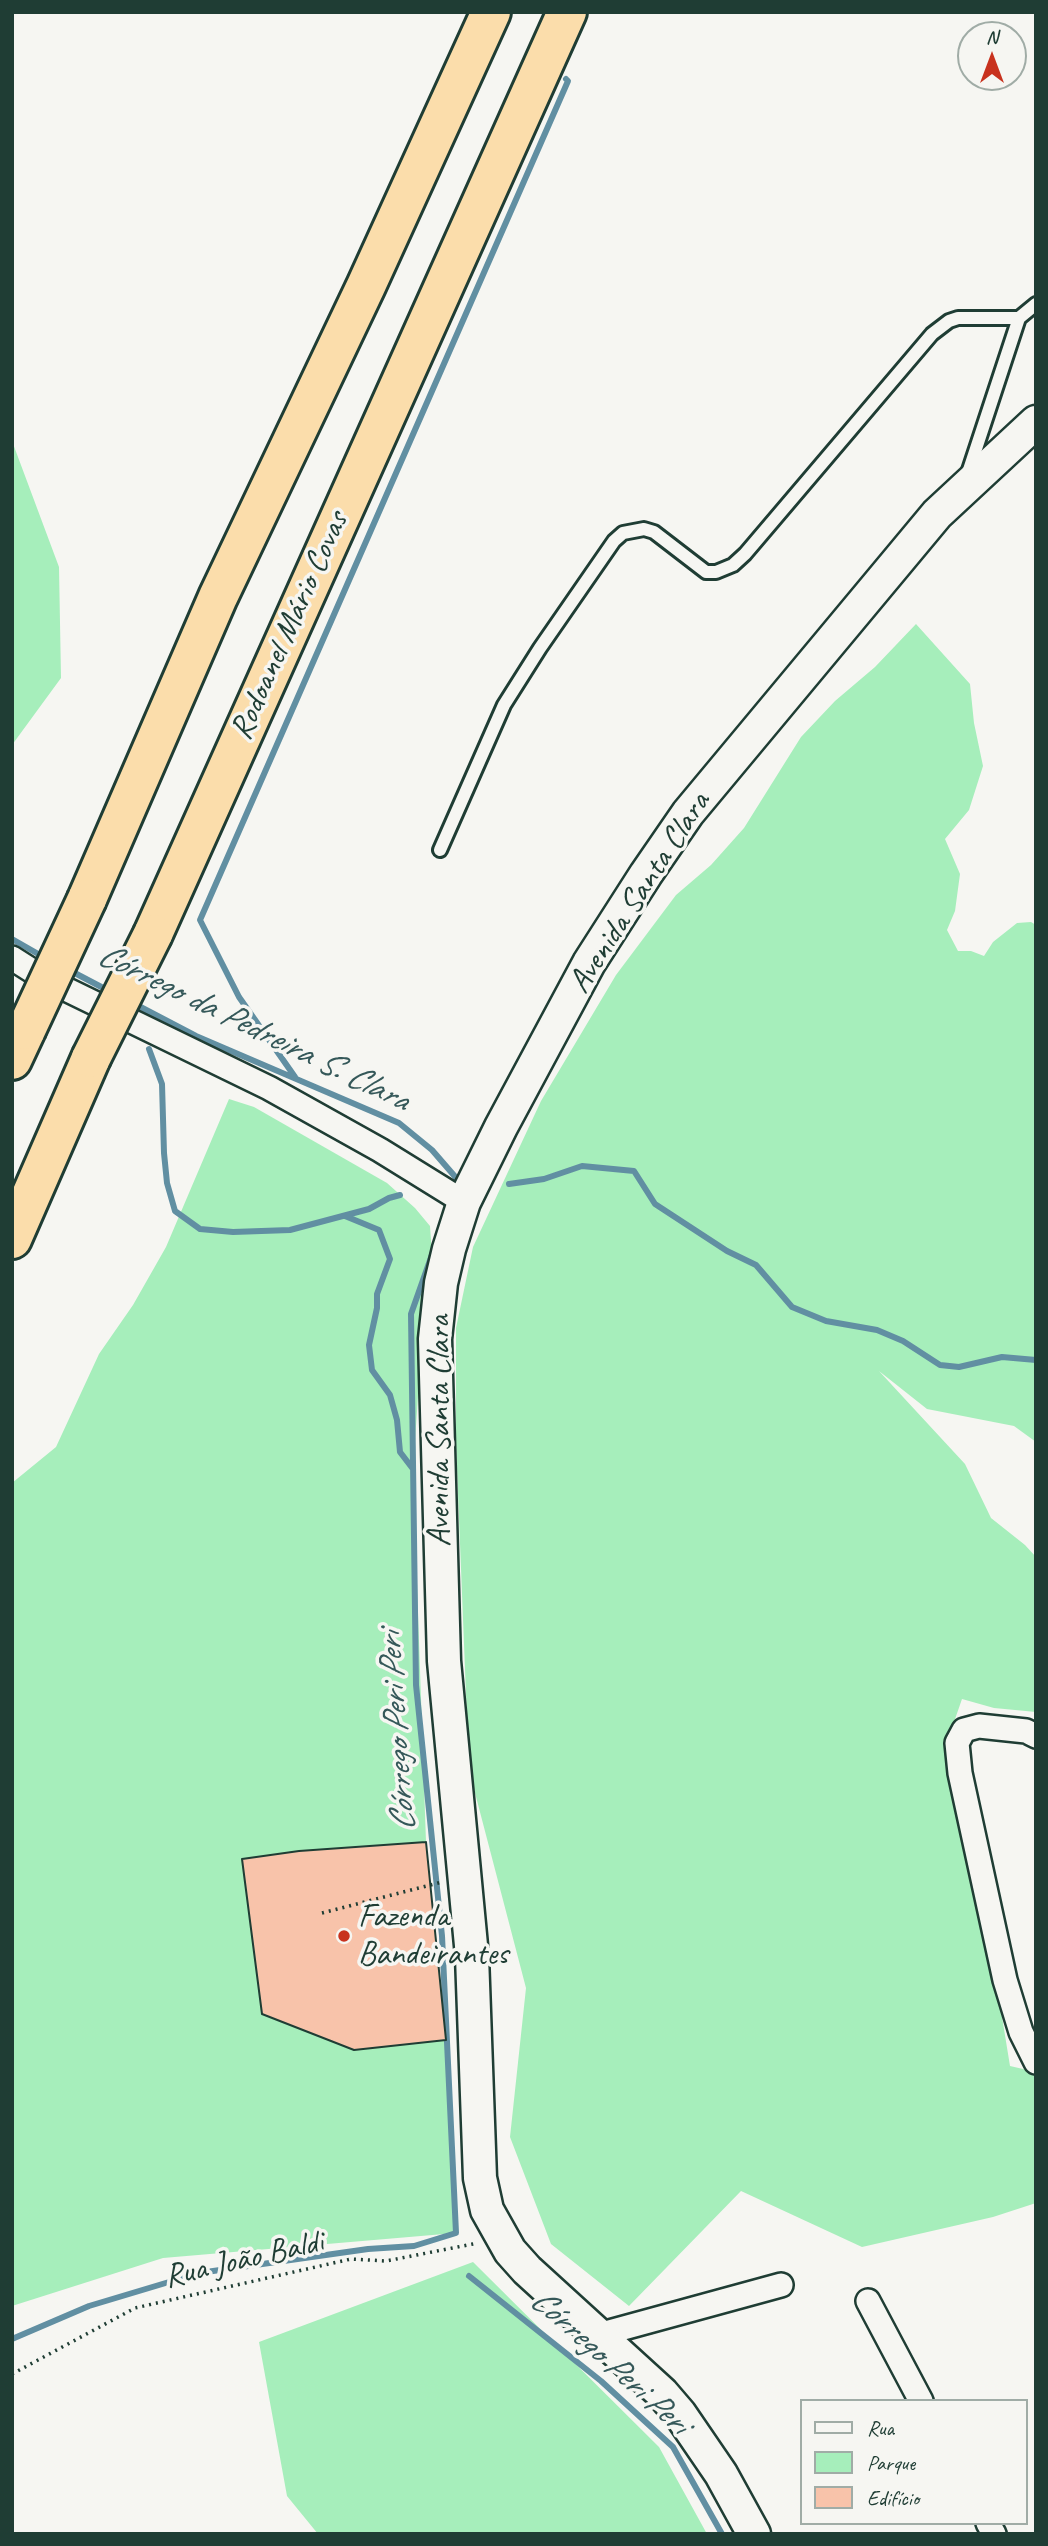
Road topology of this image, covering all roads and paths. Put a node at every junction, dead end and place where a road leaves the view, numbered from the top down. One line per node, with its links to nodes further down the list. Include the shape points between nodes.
1 (491, 12): 9 (highway, bridge, via 218,597)
2 (567, 12): 11 (highway, Rodoanel Mário Covas, bridge)
3 (1036, 304): 4 (lane)
4 (1019, 318): 6 (lane); 7 (lane, via 958,318 932,334 733,565 706,572 644,529 623,533 614,541 505,705)
5 (1036, 422): 6 (street, Avenida Santa Clara)
6 (963, 490): 10 (street, Avenida Santa Clara, via 937,514 688,813 589,963)
7 (440, 850)
8 (12, 958): 10 (street, via 45,979 269,1088)
9 (19, 1045)
10 (464, 1202): 16 (street, Avenida Santa Clara, via 446,1260 435,1339 444,1661 472,1956 480,2178 487,2210)
11 (12, 1239)
12 (1036, 1736): 15 (street, via 979,1726 964,1730 957,1743 1005,1980)
13 (425, 1885): 14 (path)
14 (323, 1913)
15 (1036, 2062)
16 (501, 2238): 19 (street, Avenida Santa Clara, via 527,2270); 20 (path, Rua João Baldi, via 386,2261 351,2259 135,2308)
17 (781, 2285): 19 (street)
18 (868, 2301): 21 (street)
19 (598, 2335): 22 (street, Avenida Santa Clara, via 680,2414)
20 (12, 2374)
21 (919, 2399)
22 (754, 2534)

